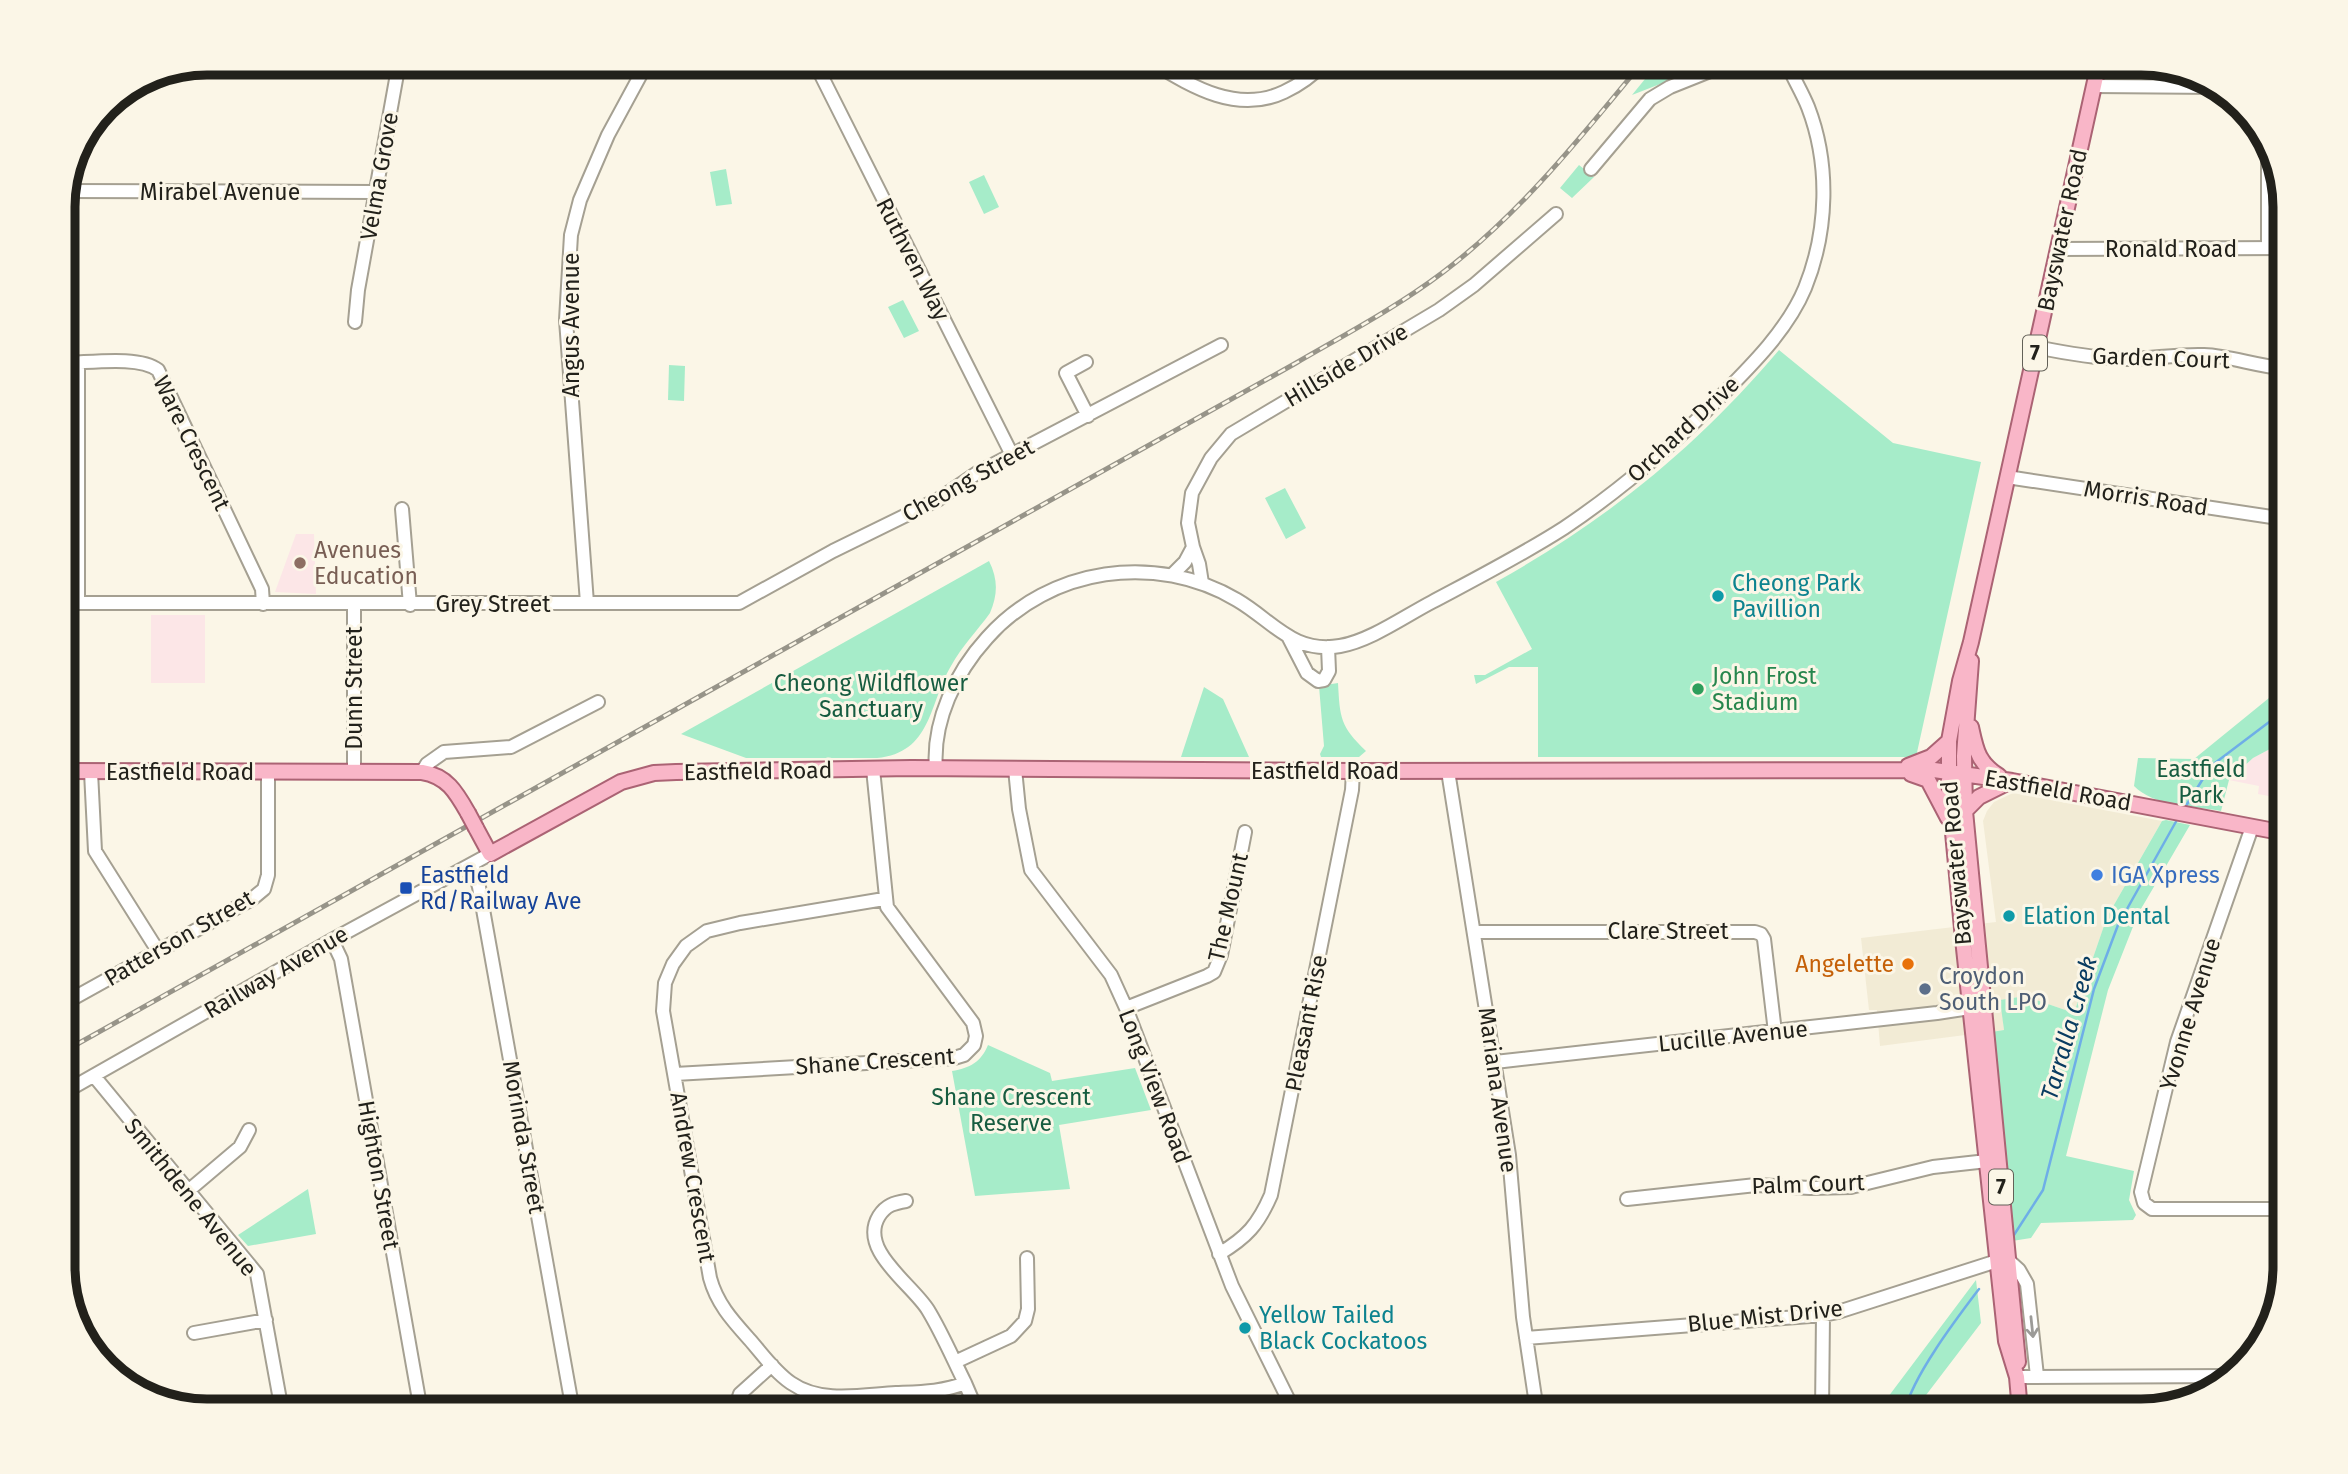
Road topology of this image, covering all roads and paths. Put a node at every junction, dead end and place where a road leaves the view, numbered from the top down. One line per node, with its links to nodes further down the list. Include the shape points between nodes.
1 (397, 75): 14 (street, Velma Grove)
2 (640, 75): 36 (street, Angus Avenue, via 608,135 580,200 571,235 566,320)
3 (821, 75): 26 (street, Ruthven Way)
4 (1175, 75): 5 (street, via 1207,93 1246,101 1278,95)
5 (1309, 75)
6 (1700, 75): 11 (street, via 1650,99)
7 (1793, 75): 41 (street, Orchard Drive, via 1817,139 1824,196 1805,286 1780,329 1681,437 1592,508 1392,624 1352,643)
8 (2096, 75): 9 (main road, Bayswater Road / 7)
9 (2094, 86): 10 (street); 18 (main road, Bayswater Road / 7)
10 (2195, 87)
11 (1591, 169)
12 (2268, 174): 16 (street)
13 (77, 191): 14 (street, Mirabel Avenue)
14 (376, 192): 19 (street, Velma Grove)
15 (1556, 214): 30 (street, Hillside Drive, via 1438,310 1231,434 1192,493 1188,515)
16 (2268, 248): 17 (street, Ronald Road); 18 (street, Ronald Road)
17 (2272, 248)
18 (2058, 249): 21 (main road, Bayswater Road / 7)
19 (355, 322)
20 (1221, 345): 25 (street, Cheong Street)
21 (2036, 347): 24 (street, Garden Court, via 2123,359 2206,355); 27 (main road, Bayswater Road / 7)
22 (1086, 362): 25 (street, via 1066,373)
23 (78, 363): 33 (street); 34 (street, Ware Crescent, via 137,362 158,370 262,589)
24 (2272, 367)
25 (1088, 416): 26 (street, Cheong Street)
26 (1012, 455): 37 (street, Cheong Street, via 939,499 739,603)
27 (2007, 477): 29 (street, Morris Road); 40 (main road, Bayswater Road / 7)
28 (402, 509): 38 (street)
29 (2272, 517)
30 (1193, 547): 31 (street); 32 (street, Hillside Drive)
31 (1172, 575): 32 (street); 46 (street, via 1124,571 1073,581 1006,618 966,664 951,693 936,745)
32 (1202, 583): 39 (street, via 1240,602)
33 (78, 603): 34 (street, Grey Street)
34 (263, 604): 35 (street, Grey Street)
35 (354, 604): 38 (street, Grey Street); 54 (street, Dunn Street)
36 (587, 604): 37 (street, Grey Street); 38 (street, Grey Street)
37 (712, 604)
38 (410, 605)
39 (1289, 638): 41 (street); 41 (street, via 1307,673 1318,681 1329,671)
40 (1971, 642): 43 (main road, Bayswater Road / 7); 44 (main road, Bayswater Road / 7)
41 (1328, 647)
42 (598, 702): 55 (street, via 511,747 444,752)
43 (1968, 715): 56 (main road, Bayswater Road / 7); 57 (main road, via 1979,759)
44 (1949, 741): 48 (main road, via 1931,757); 56 (main road, Bayswater Road / 7)
45 (873, 769): 46 (main road, Eastfield Road); 63 (main road, Eastfield Road, via 646,775 607,789); 65 (street, Shane Crescent)
46 (936, 769): 47 (main road, Eastfield Road)
47 (1015, 769): 50 (main road, Eastfield Road); 71 (street, Long View Road, via 1031,870 1111,975)
48 (1897, 770): 51 (main road, Eastfield Road); 56 (main road, Eastfield Road); 59 (main road, via 1928,780)
49 (76, 771): 52 (main road, Eastfield Road)
50 (1353, 771): 51 (main road, Eastfield Road); 84 (street, Pleasant Rise, via 1271,1195 1244,1239)
51 (1448, 771): 66 (street, Mariana Avenue)
52 (91, 772): 53 (main road, Eastfield Road); 68 (street, via 95,850)
53 (268, 772): 54 (main road, Eastfield Road); 68 (street, Patterson Street, via 268,875 264,889)
54 (354, 772): 55 (main road, Eastfield Road)
55 (422, 772): 63 (main road, Eastfield Road, bridge, via 446,781 456,792)
56 (1956, 772): 57 (main road, Eastfield Road); 58 (main road, Bayswater Road / 7); 59 (main road, Bayswater Road / 7)
57 (2008, 780): 58 (main road); 60 (main road, Eastfield Road)
58 (1965, 811): 69 (main road, Bayswater Road / 7)
59 (1951, 825): 72 (main road, Bayswater Road / 7)
60 (2252, 827): 61 (main road, Eastfield Road); 83 (street, Yvonne Avenue, via 2177,1042 2141,1192 2148,1207 2159,1209)
61 (2273, 831)
62 (1245, 832): 71 (street, The Mount, via 1214,971)
63 (491, 854): 64 (street, Railway Avenue)
64 (472, 864): 67 (street, Railway Avenue); 99 (street, Morinda Street)
65 (884, 899): 75 (street, Andrew Crescent, via 722,926 686,946 664,989 663,1011); 75 (street, Shane Crescent, via 973,1023 976,1036 969,1052 954,1058)
66 (1474, 932): 73 (street, Clare Street, via 1755,932 1764,939); 74 (street, Mariana Avenue)
67 (332, 940): 76 (street, Railway Avenue); 98 (street, Highton Street, via 341,958)
68 (158, 951): 70 (street, Patterson Street)
69 (1982, 996): 72 (main road); 86 (main road, Bayswater Road / 7)
70 (76, 997)
71 (1126, 1007): 84 (street, Long View Road)
72 (1970, 1008): 73 (street, Lucille Avenue); 79 (main road, Bayswater Road / 7)
73 (1775, 1032): 74 (street, Lucille Avenue)
74 (1495, 1062): 90 (street, Mariana Avenue, via 1509,1155)
75 (675, 1074): 92 (street, Andrew Crescent, via 713,1290 724,1311)
76 (94, 1076): 77 (street, Railway Avenue); 80 (street, Smithdene Avenue)
77 (76, 1086)
78 (250, 1130): 80 (street, via 240,1147)
79 (1987, 1161): 81 (street, Palm Court, via 1933,1167 1851,1187 1756,1185); 86 (main road, Bayswater Road / 7)
80 (188, 1191): 88 (street, Smithdene Avenue, via 257,1274)
81 (1627, 1199)
82 (906, 1201): 91 (street, via 891,1203 883,1210 877,1220 877,1249 928,1309)
83 (2273, 1209)
84 (1219, 1254): 102 (street, Long View Road)
85 (1027, 1258): 91 (street, via 1025,1321 1011,1336)
86 (2003, 1261): 87 (street, Blue Mist Drive); 93 (street, one-way to 93, via 2019,1270 2027,1284); 95 (main road, Bayswater Road / 7, via 2006,1341)
87 (1823, 1315): 90 (street, Blue Mist Drive); 104 (street)
88 (266, 1320): 89 (street); 97 (street, Smithdene Avenue)
89 (194, 1333)
90 (1526, 1338): 103 (street, Mariana Avenue)
91 (955, 1362): 96 (street)
92 (772, 1366): 96 (street, Andrew Crescent, via 793,1384 828,1396 947,1390); 100 (street)
93 (2037, 1376): 94 (street); 95 (street)
94 (2214, 1376)
95 (2017, 1377): 105 (main road, Bayswater Road / 7)
96 (965, 1383): 101 (street)
97 (280, 1399)
98 (419, 1399)
99 (570, 1399)
100 (738, 1399)
101 (972, 1399)
102 (1288, 1399)
103 (1535, 1399)
104 (1822, 1399)
105 (2019, 1399)

